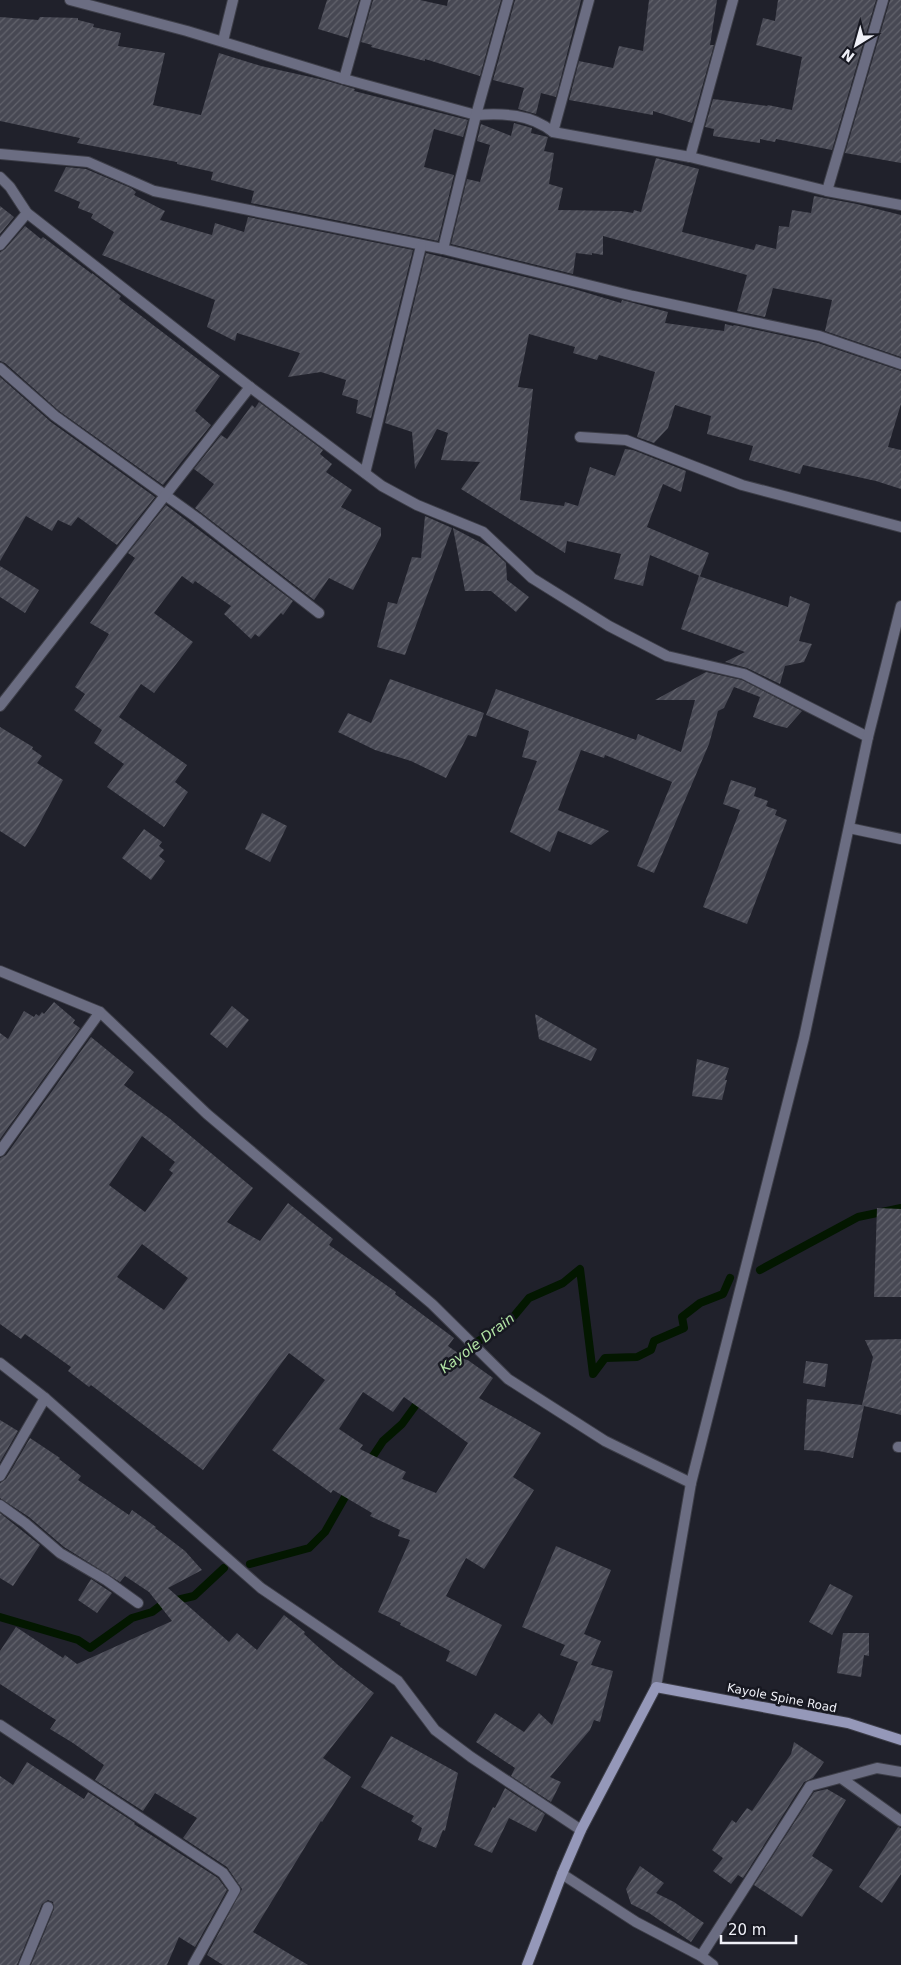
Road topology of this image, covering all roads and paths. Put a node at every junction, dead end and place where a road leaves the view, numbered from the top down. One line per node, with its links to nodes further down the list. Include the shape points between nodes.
1 (70, 0): 8 (street)
2 (233, 0): 8 (street)
3 (366, 0): 9 (street)
4 (508, 0): 10 (street)
5 (589, 0): 11 (street)
6 (733, 0): 13 (street)
7 (883, 0): 15 (street)
8 (223, 41): 9 (street)
9 (344, 79): 10 (street)
10 (476, 115): 11 (street, via 520,116 544,124); 20 (street)
11 (553, 132): 13 (street)
12 (0, 154): 19 (street, via 88,162 154,191)
13 (690, 157): 15 (street)
14 (0, 177): 17 (street, via 10,186)
15 (827, 191): 16 (street)
16 (901, 205)
17 (27, 214): 18 (street); 23 (street)
18 (0, 244)
19 (421, 246): 20 (street); 25 (street)
20 (443, 249): 21 (street, via 604,289 819,336)
21 (901, 364)
22 (0, 368): 26 (street, via 55,416)
23 (250, 387): 25 (street); 26 (street)
24 (580, 437): 27 (street, via 626,440 742,485)
25 (365, 473): 31 (street, via 418,505 483,532 532,578 617,630 668,656 744,674)
26 (167, 495): 29 (street); 30 (street)
27 (901, 527)
28 (901, 606): 31 (street)
29 (319, 612)
30 (0, 706)
31 (868, 737): 32 (street)
32 (849, 828): 33 (street); 40 (street, via 804,1038)
33 (901, 839)
34 (0, 971): 35 (street)
35 (100, 1012): 36 (street); 40 (street, via 207,1114 432,1304 508,1379 628,1453)
36 (0, 1151)
37 (0, 1363): 38 (street)
38 (45, 1398): 39 (street); 49 (street, via 262,1588 398,1681 441,1735)
39 (0, 1476)
40 (690, 1483): 43 (street)
41 (0, 1505): 42 (street, via 60,1553)
42 (138, 1603)
43 (656, 1687): 45 (main road, Kayole Spine Road, via 848,1723); 49 (main road)
44 (0, 1725): 54 (street, via 223,1873 235,1890)
45 (901, 1740)
46 (901, 1772): 47 (street, via 877,1768)
47 (841, 1778): 48 (street); 52 (street, via 810,1786)
48 (901, 1821)
49 (581, 1830): 50 (main road)
50 (562, 1874): 52 (street, via 636,1922); 55 (main road)
51 (48, 1907): 53 (street)
52 (701, 1956): 56 (street)
53 (24, 1965)
54 (193, 1965)
55 (527, 1965)
56 (713, 1965)

